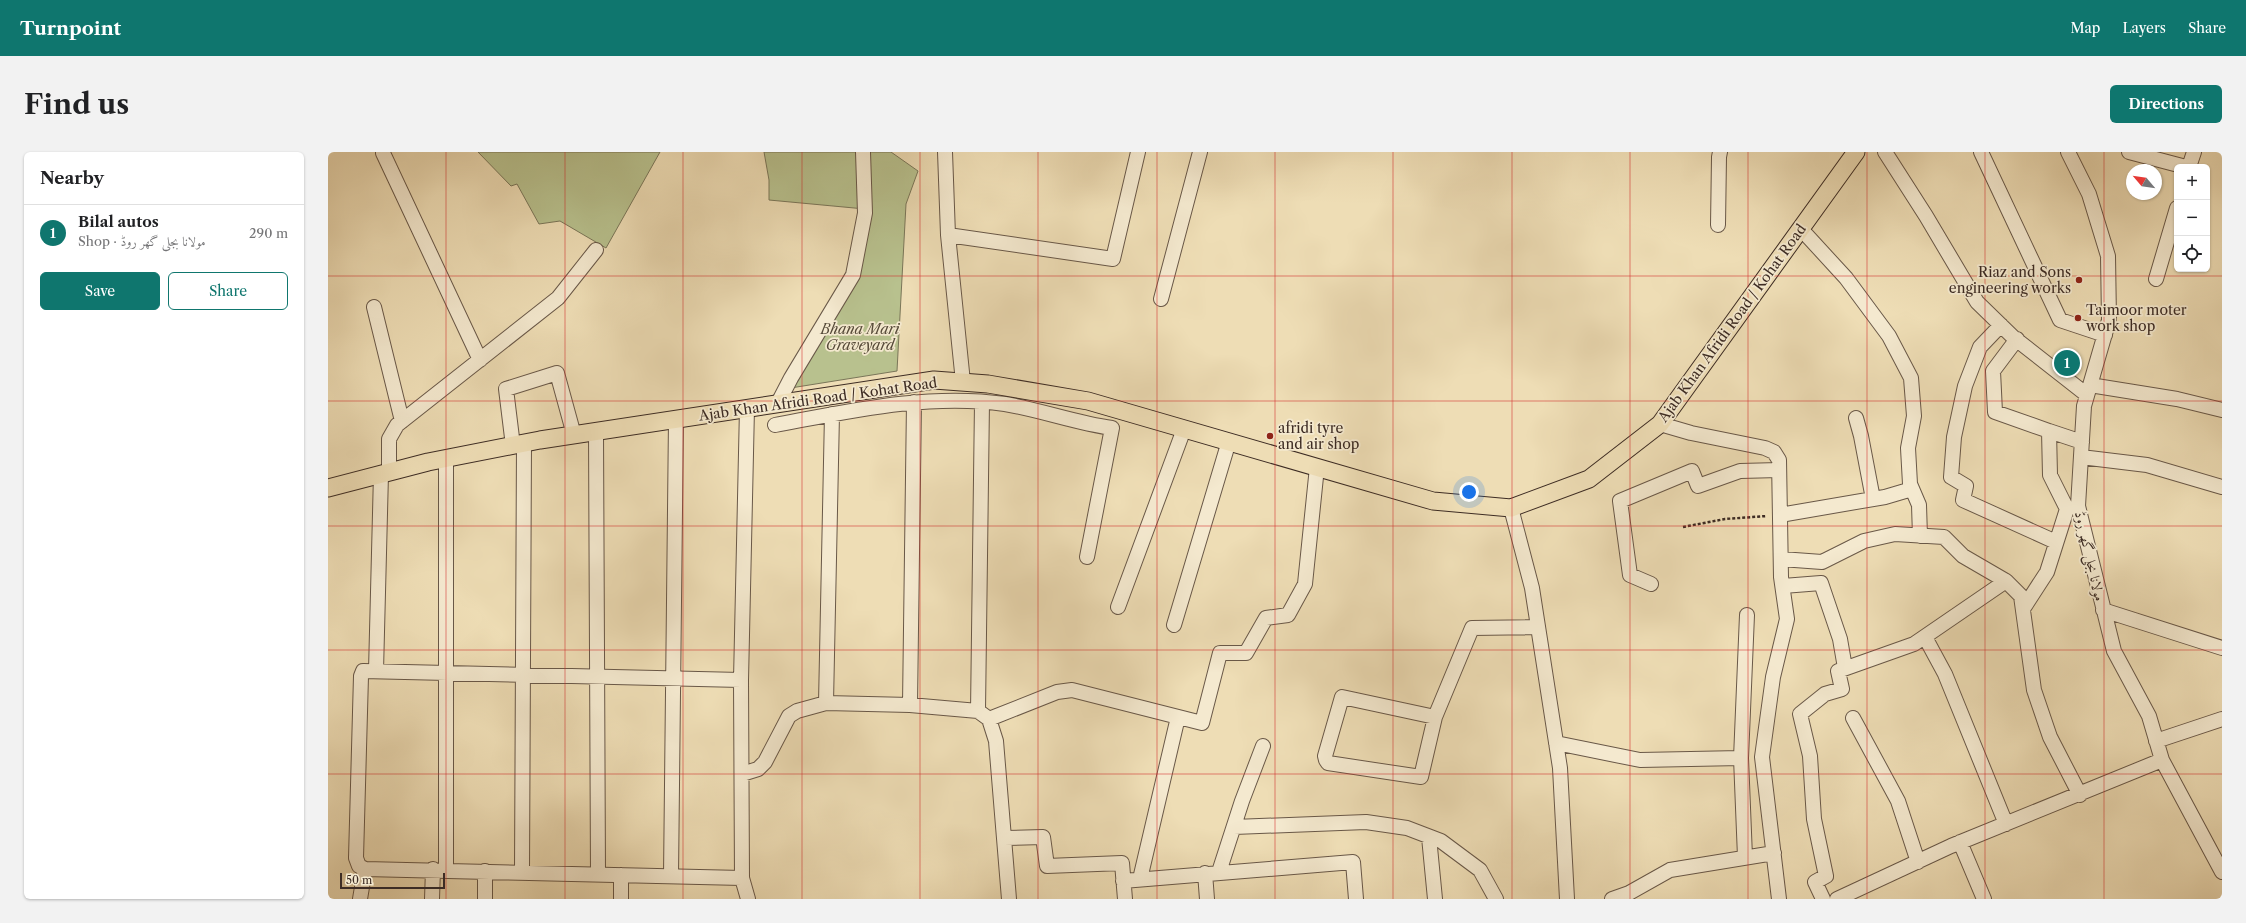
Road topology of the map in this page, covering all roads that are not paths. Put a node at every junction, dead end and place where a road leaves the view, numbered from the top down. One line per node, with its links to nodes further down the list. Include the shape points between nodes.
1 (864, 152): 31 (street, via 865,213 853,275)
2 (945, 152): 18 (street)
3 (1138, 152): 18 (street, via 1112,259)
4 (1200, 152): 21 (street)
5 (1720, 152): 16 (street)
6 (1856, 152): 17 (main road, Ajab Khan Afridi Road / Kohat Road)
7 (1885, 152): 23 (street, via 1977,302)
8 (1981, 152): 24 (street, via 2060,320)
9 (2068, 152): 24 (street, مولانا بجلی گھر روڈ, via 2089,194 2108,256 2109,320)
10 (2128, 152): 13 (street)
11 (2194, 152): 14 (street)
12 (383, 154): 26 (street)
13 (2174, 164)
14 (2191, 164)
15 (2174, 218): 20 (street)
16 (1718, 225)
17 (1801, 228): 38 (main road, Ajab Khan Afridi Road / Kohat Road); 54 (street, via 1846,278 1889,336 1911,378 1914,416 1908,448)
18 (948, 235): 27 (street)
19 (596, 250): 26 (street, via 558,298)
20 (2156, 279)
21 (1161, 299)
22 (374, 307): 37 (street)
23 (2001, 325): 25 (street); 59 (street, via 1980,347 1966,386 1954,437 1951,477 1966,486 1963,500)
24 (2105, 334): 28 (street, مولانا بجلی گھر روڈ)
25 (2017, 339): 28 (street); 41 (street, via 1993,371 1995,412)
26 (480, 360): 37 (street)
27 (963, 382): 31 (main road, Ajab Khan Afridi Road / Kohat Road, via 934,380); 40 (main road, Ajab Khan Afridi Road / Kohat Road, via 1088,401)
28 (2088, 390): 33 (street, via 2178,399); 45 (street, مولانا بجلی گھر روڈ, via 2084,406)
29 (914, 402): 30 (street); 34 (street); 81 (street)
30 (982, 402): 60 (street, via 1038,410 1090,425 1112,428); 82 (street)
31 (777, 405): 32 (main road, Ajab Khan Afridi Road / Kohat Road)
32 (747, 408): 36 (main road, Ajab Khan Afridi Road / Kohat Road); 79 (street)
33 (2222, 410)
34 (832, 414): 39 (street); 80 (street)
35 (1856, 418): 55 (street)
36 (676, 419): 42 (main road, Ajab Khan Afridi Road / Kohat Road); 78 (street)
37 (402, 421): 51 (street, via 389,439)
38 (1660, 424): 50 (street, via 1774,452); 56 (main road, Ajab Khan Afridi Road / Kohat Road, via 1589,479)
39 (775, 425)
40 (1184, 429): 44 (main road, Ajab Khan Afridi Road / Kohat Road); 65 (street)
41 (2049, 431): 45 (street); 59 (street, via 2050,475 2067,509)
42 (596, 432): 43 (main road, Ajab Khan Afridi Road / Kohat Road); 77 (street)
43 (574, 436): 46 (main road, Ajab Khan Afridi Road / Kohat Road); 46 (street, via 557,373 506,389)
44 (1229, 441): 49 (main road, Ajab Khan Afridi Road / Kohat Road); 69 (street)
45 (2082, 442): 47 (street, مولانا بجلی گھر روڈ)
46 (519, 445): 48 (main road, Ajab Khan Afridi Road / Kohat Road); 76 (street)
47 (2081, 457): 52 (street, via 2147,465); 67 (street, مولانا بجلی گھر روڈ, via 2078,506)
48 (446, 458): 51 (main road, Ajab Khan Afridi Road / Kohat Road); 75 (street)
49 (1317, 467): 56 (main road, Ajab Khan Afridi Road / Kohat Road, via 1433,501); 83 (street, via 1305,584 1288,615 1266,618 1246,653 1220,653 1202,723)
50 (1779, 470): 57 (street); 63 (street, via 1740,471 1698,486 1692,471 1620,501 1630,575)
51 (384, 473): 53 (main road, Ajab Khan Afridi Road / Kohat Road); 74 (street)
52 (2222, 487)
53 (328, 488)
54 (1912, 488): 55 (street); 58 (street, via 1919,505)
55 (1873, 499): 57 (street)
56 (1511, 508): 70 (street, via 1532,588)
57 (1780, 515): 61 (street)
58 (1920, 536): 61 (street, via 1895,534 1864,541 1822,562); 62 (street, via 1944,537 1963,556)
59 (2056, 542): 66 (street, via 2047,572)
60 (1087, 557)
61 (1781, 559): 64 (street)
62 (2006, 581): 66 (street, via 2021,596); 71 (street)
63 (1652, 584)
64 (1783, 586): 73 (street, via 1822,584 1840,639); 100 (street, via 1787,619 1773,677 1762,757)
65 (1118, 607)
66 (2023, 609): 94 (street, via 2034,690 2050,736)
67 (2103, 610): 72 (street); 88 (street, مولانا بجلی گھر روڈ, via 2114,651 2149,716)
68 (1747, 615): 91 (street)
69 (1174, 625)
70 (1538, 628): 84 (street, via 1472,628); 89 (street)
71 (1924, 637): 73 (street, via 1914,644); 95 (street, via 1945,674)
72 (2222, 648)
73 (1845, 668): 130 (street, via 1838,671 1842,690 1825,694 1800,714 1810,756 1814,819 1826,876 1815,882)
74 (376, 671): 75 (street); 103 (street, via 363,671 361,676 356,858 359,866)
75 (446, 672): 76 (street); 104 (street)
76 (523, 674): 77 (street); 106 (street)
77 (597, 676): 78 (street); 110 (street)
78 (673, 678): 79 (street); 112 (street)
79 (741, 680): 93 (street)
80 (826, 703): 81 (street); 93 (street, via 797,711 789,716 765,762 758,769)
81 (910, 705): 82 (street)
82 (978, 710): 86 (street)
83 (1178, 717): 86 (street, via 1072,690 1057,692); 114 (street)
84 (1436, 717): 84 (street, via 1342,697 1326,760 1420,777)
85 (1852, 718): 102 (street, via 1898,801)
86 (989, 719): 98 (street, via 996,740)
87 (2222, 719): 88 (street)
88 (2156, 742): 92 (street, مولانا بجلی گھر روڈ)
89 (1556, 743): 91 (street, via 1640,760); 127 (street, via 1560,768)
90 (1263, 746): 96 (street)
91 (1741, 758): 101 (street)
92 (2162, 760): 94 (street); 108 (street, مولانا بجلی گھر روڈ)
93 (742, 774): 113 (street)
94 (2080, 795): 95 (street)
95 (2006, 824): 99 (street)
96 (1234, 826): 97 (street, via 1366,822 1407,828); 107 (street)
97 (1429, 837): 125 (street); 126 (street, via 1441,841 1480,870)
98 (1004, 838): 115 (street, via 1043,836 1046,866 1122,863); 121 (street)
99 (1960, 842): 102 (street); 132 (street)
100 (1774, 853): 101 (street); 129 (street)
101 (1745, 857): 128 (street, via 1670,870 1629,893)
102 (1918, 862): 131 (street)
103 (365, 869): 104 (street); 116 (street)
104 (439, 869): 105 (street); 117 (street)
105 (485, 871): 106 (street); 118 (street)
106 (522, 872): 110 (street)
107 (1219, 872): 109 (street); 124 (street, via 1353,862)
108 (2222, 872)
109 (1205, 873): 114 (street); 123 (street)
110 (598, 874): 111 (street)
111 (621, 875): 112 (street); 119 (street)
112 (671, 876): 113 (street)
113 (742, 878): 120 (street)
114 (1140, 879): 115 (street)
115 (1123, 881): 122 (street)
116 (360, 899)
117 (432, 899)
118 (485, 899)
119 (621, 899)
120 (748, 899)
121 (1009, 899)
122 (1125, 899)
123 (1207, 899)
124 (1356, 899)
125 (1435, 899)
126 (1496, 899)
127 (1567, 899)
128 (1612, 899)
129 (1779, 899)
130 (1823, 899)
131 (1837, 899)
132 (1984, 899)

